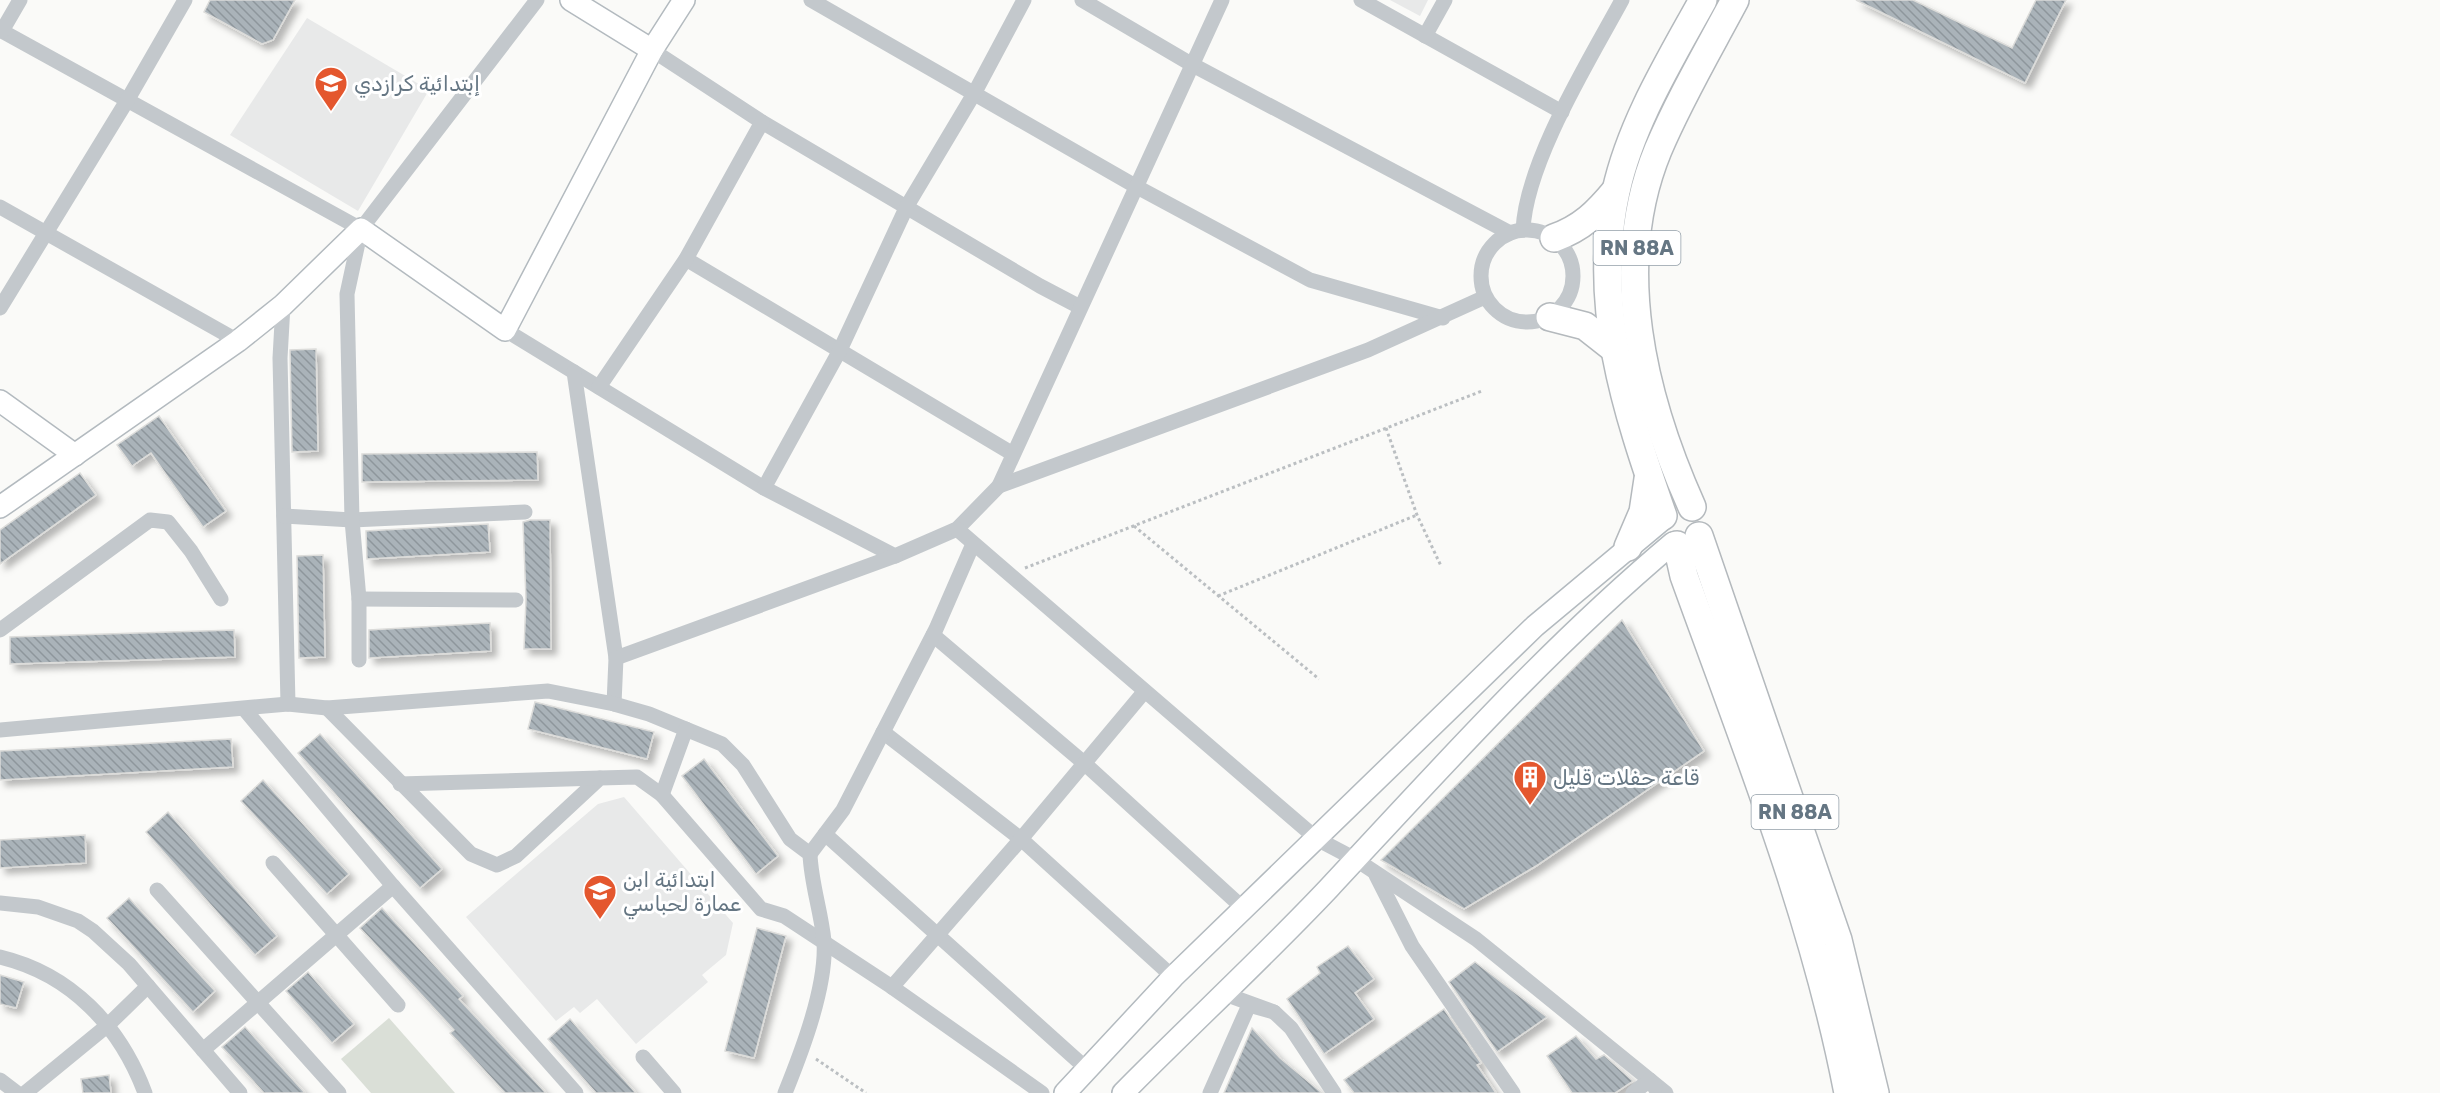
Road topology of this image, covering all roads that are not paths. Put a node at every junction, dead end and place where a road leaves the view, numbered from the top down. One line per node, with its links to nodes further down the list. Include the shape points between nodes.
1 (20, 0): 15 (street)
2 (185, 0): 20 (street)
3 (537, 0): 27 (street)
4 (571, 0): 17 (main road)
5 (684, 0): 17 (main road)
6 (811, 0): 19 (street)
7 (1024, 0): 19 (street)
8 (1082, 0): 18 (street)
9 (1222, 0): 18 (street)
10 (1361, 0): 16 (street)
11 (1445, 0): 16 (street)
12 (1622, 0): 21 (street)
13 (1703, 0): 24 (highway, via 1662,75 1632,141)
14 (1735, 0): 55 (highway, RN 88A, via 1658,151 1642,211 1635,275 1643,367 1669,455 1692,507 1701,517)
15 (1, 30): 20 (street)
16 (1425, 36): 21 (street)
17 (652, 50): 22 (street); 38 (main road)
18 (1191, 64): 23 (street); 28 (street)
19 (975, 92): 23 (street); 25 (street)
20 (128, 99): 27 (street); 29 (street)
21 (1562, 112): 28 (street, via 1529,189)
22 (762, 122): 25 (street); 31 (street)
23 (1137, 187): 34 (street); 37 (street, via 1310,280)
24 (1616, 189): 30 (highway, via 1595,216); 40 (highway, via 1608,269)
25 (907, 206): 34 (street); 41 (street)
26 (0, 207): 29 (street)
27 (361, 229): 33 (main road); 38 (main road); 53 (street, via 347,294)
28 (1516, 231): 30 (street, via 1535,230); 32 (street, via 1497,241 1487,252 1481,267)
29 (47, 233): 35 (street); 39 (street)
30 (1554, 238): 36 (street, via 1572,263 1574,278 1566,300)
31 (686, 260): 41 (street); 43 (street)
32 (1485, 297): 36 (street, via 1506,318 1536,322); 37 (street)
33 (283, 305): 39 (main road); 52 (street, via 280,358)
34 (1080, 307): 46 (street)
35 (0, 308)
36 (1550, 317): 40 (highway, via 1585,326)
37 (1443, 318): 48 (street, via 1357,354)
38 (506, 330): 42 (street)
39 (238, 341): 45 (main road)
40 (1613, 348): 47 (highway)
41 (840, 350): 46 (street); 49 (street)
42 (574, 372): 43 (street); 64 (street)
43 (599, 387): 49 (street)
44 (0, 401): 45 (main road)
45 (75, 454): 50 (main road)
46 (1013, 454): 48 (street)
47 (1649, 474): 55 (highway); 57 (highway, via 1643,512)
48 (999, 486): 54 (street)
49 (764, 488): 58 (street)
50 (0, 507)
51 (525, 512): 53 (street)
52 (284, 516): 53 (street); 67 (street)
53 (352, 520): 60 (street)
54 (957, 530): 56 (street); 58 (street)
55 (1675, 532): 57 (main road); 82 (main road, via 1481,724); 122 (highway, via 1684,576 1790,878 1832,1017); 123 (highway, RN 88A, via 1838,940)
56 (973, 544): 63 (street); 66 (street)
57 (1628, 547): 79 (main road, via 1535,626)
58 (895, 556): 64 (street)
59 (221, 598): 62 (street, via 168,522 150,520)
60 (359, 599): 61 (street); 65 (street)
61 (516, 600)
62 (0, 630)
63 (933, 635): 73 (street); 74 (street)
64 (616, 658): 68 (street)
65 (358, 660)
66 (1144, 692): 74 (street); 79 (street)
67 (288, 704): 69 (street); 70 (street)
68 (614, 704): 69 (street, via 548,691); 71 (street)
69 (327, 708): 76 (street)
70 (245, 710): 72 (street); 85 (street)
71 (686, 729): 77 (street); 81 (street, via 722,744 742,765 790,839)
72 (0, 730)
73 (883, 732): 78 (street, via 843,810); 80 (street)
74 (1084, 764): 80 (street); 88 (street)
75 (600, 778): 76 (street); 76 (street, via 516,856 497,865 471,854); 77 (street, via 637,777)
76 (400, 783)
77 (662, 795): 91 (street, via 761,909 784,916)
78 (825, 834): 81 (street); 90 (street)
79 (1317, 838): 82 (street); 88 (main road)
80 (1021, 839): 90 (street); 93 (street)
81 (810, 854): 91 (street)
82 (1355, 859): 84 (street); 96 (main road)
83 (273, 863): 89 (street)
84 (1375, 873): 105 (street, via 1476,939); 119 (street, via 1412,946)
85 (393, 886): 89 (street); 111 (street)
86 (157, 890): 97 (street)
87 (0, 903): 94 (street, via 38,907 78,921 106,942)
88 (1244, 908): 93 (main road)
89 (337, 934): 97 (street); 98 (street)
90 (936, 935): 95 (street); 103 (street)
91 (824, 944): 95 (street); 113 (street, via 820,988)
92 (0, 957): 100 (street, via 54,977 83,998)
93 (1173, 977): 103 (main road)
94 (148, 986): 100 (street); 101 (street)
95 (892, 987): 114 (street)
96 (1222, 993): 99 (street); 116 (main road)
97 (257, 1003): 101 (street); 110 (street)
98 (398, 1005)
99 (1274, 1012): 117 (street, via 1249,1005); 118 (street, via 1291,1028)
100 (108, 1025): 107 (street); 108 (street, via 137,1071)
101 (203, 1050): 109 (street)
102 (643, 1057): 112 (street)
103 (1088, 1070): 115 (main road)
104 (0, 1080): 106 (street)
105 (1654, 1087): 120 (street); 121 (street)
106 (17, 1093)
107 (25, 1093)
108 (145, 1093)
109 (240, 1093)
110 (339, 1093)
111 (576, 1093)
112 (674, 1093)
113 (785, 1093)
114 (1042, 1093)
115 (1065, 1093)
116 (1123, 1093)
117 (1210, 1093)
118 (1334, 1093)
119 (1513, 1093)
120 (1633, 1093)
121 (1666, 1093)
122 (1848, 1093)
123 (1875, 1093)

